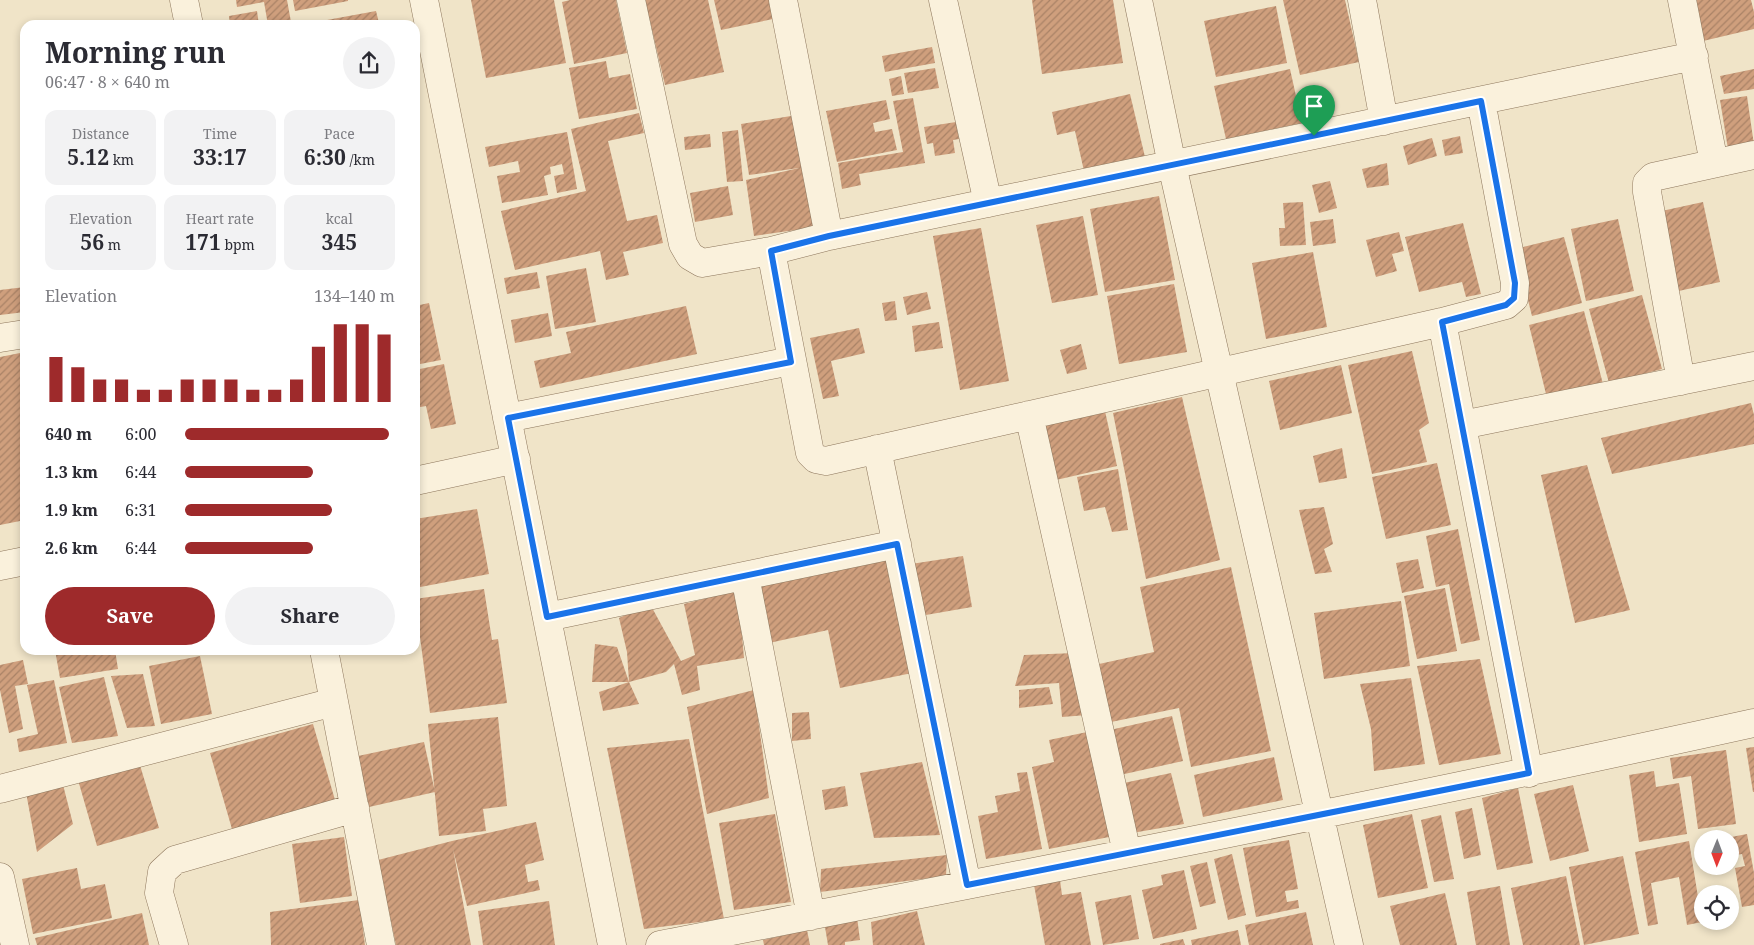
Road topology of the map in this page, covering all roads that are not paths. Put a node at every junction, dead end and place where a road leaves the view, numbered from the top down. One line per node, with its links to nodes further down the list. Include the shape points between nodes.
1 (184, 0): 9 (street)
2 (424, 0): 27 (street)
3 (631, 0): 18 (street, via 684,244 690,256 702,262)
4 (783, 0): 17 (street)
5 (943, 0): 16 (street)
6 (1138, 0): 15 (street)
7 (1362, 0): 12 (street)
8 (1682, 0): 10 (street)
9 (189, 20)
10 (1694, 56): 11 (street); 14 (street)
11 (1481, 101): 12 (street); 19 (street, via 1515,283 1514,298 1506,305)
12 (1384, 121): 15 (street)
13 (1754, 155): 14 (street)
14 (1714, 163): 25 (street, via 1653,176 1647,183)
15 (1172, 165): 16 (street); 24 (street)
16 (988, 203): 17 (street)
17 (829, 236): 18 (street)
18 (771, 251): 22 (street)
19 (1442, 322): 24 (street); 28 (street)
20 (20, 335): 21 (street)
21 (0, 338)
22 (791, 362): 27 (street); 29 (street, via 810,453 816,459 826,461)
23 (1754, 366): 25 (street)
24 (1220, 372): 26 (street); 43 (street)
25 (1681, 381): 28 (street)
26 (1029, 415): 29 (street); 44 (street)
27 (508, 418): 30 (street)
28 (1462, 425): 40 (street)
29 (877, 449): 32 (street)
30 (516, 459): 31 (street); 36 (street)
31 (420, 479)
32 (897, 544): 35 (street); 46 (street)
33 (20, 562): 34 (street)
34 (0, 566)
35 (745, 576): 36 (street); 47 (street)
36 (547, 617): 51 (street)
37 (325, 655): 38 (street)
38 (334, 702): 41 (street); 42 (street)
39 (1754, 723): 40 (street)
40 (1529, 773): 43 (street)
41 (0, 789)
42 (354, 808): 49 (street, via 175,860 162,872 159,893); 50 (street)
43 (1320, 815): 44 (street); 53 (street)
44 (1127, 853): 46 (street)
45 (0, 877): 48 (street)
46 (967, 885): 47 (street)
47 (811, 916): 52 (street)
48 (16, 945)
49 (174, 945)
50 (381, 945)
51 (612, 945)
52 (660, 945)
53 (1349, 945)

